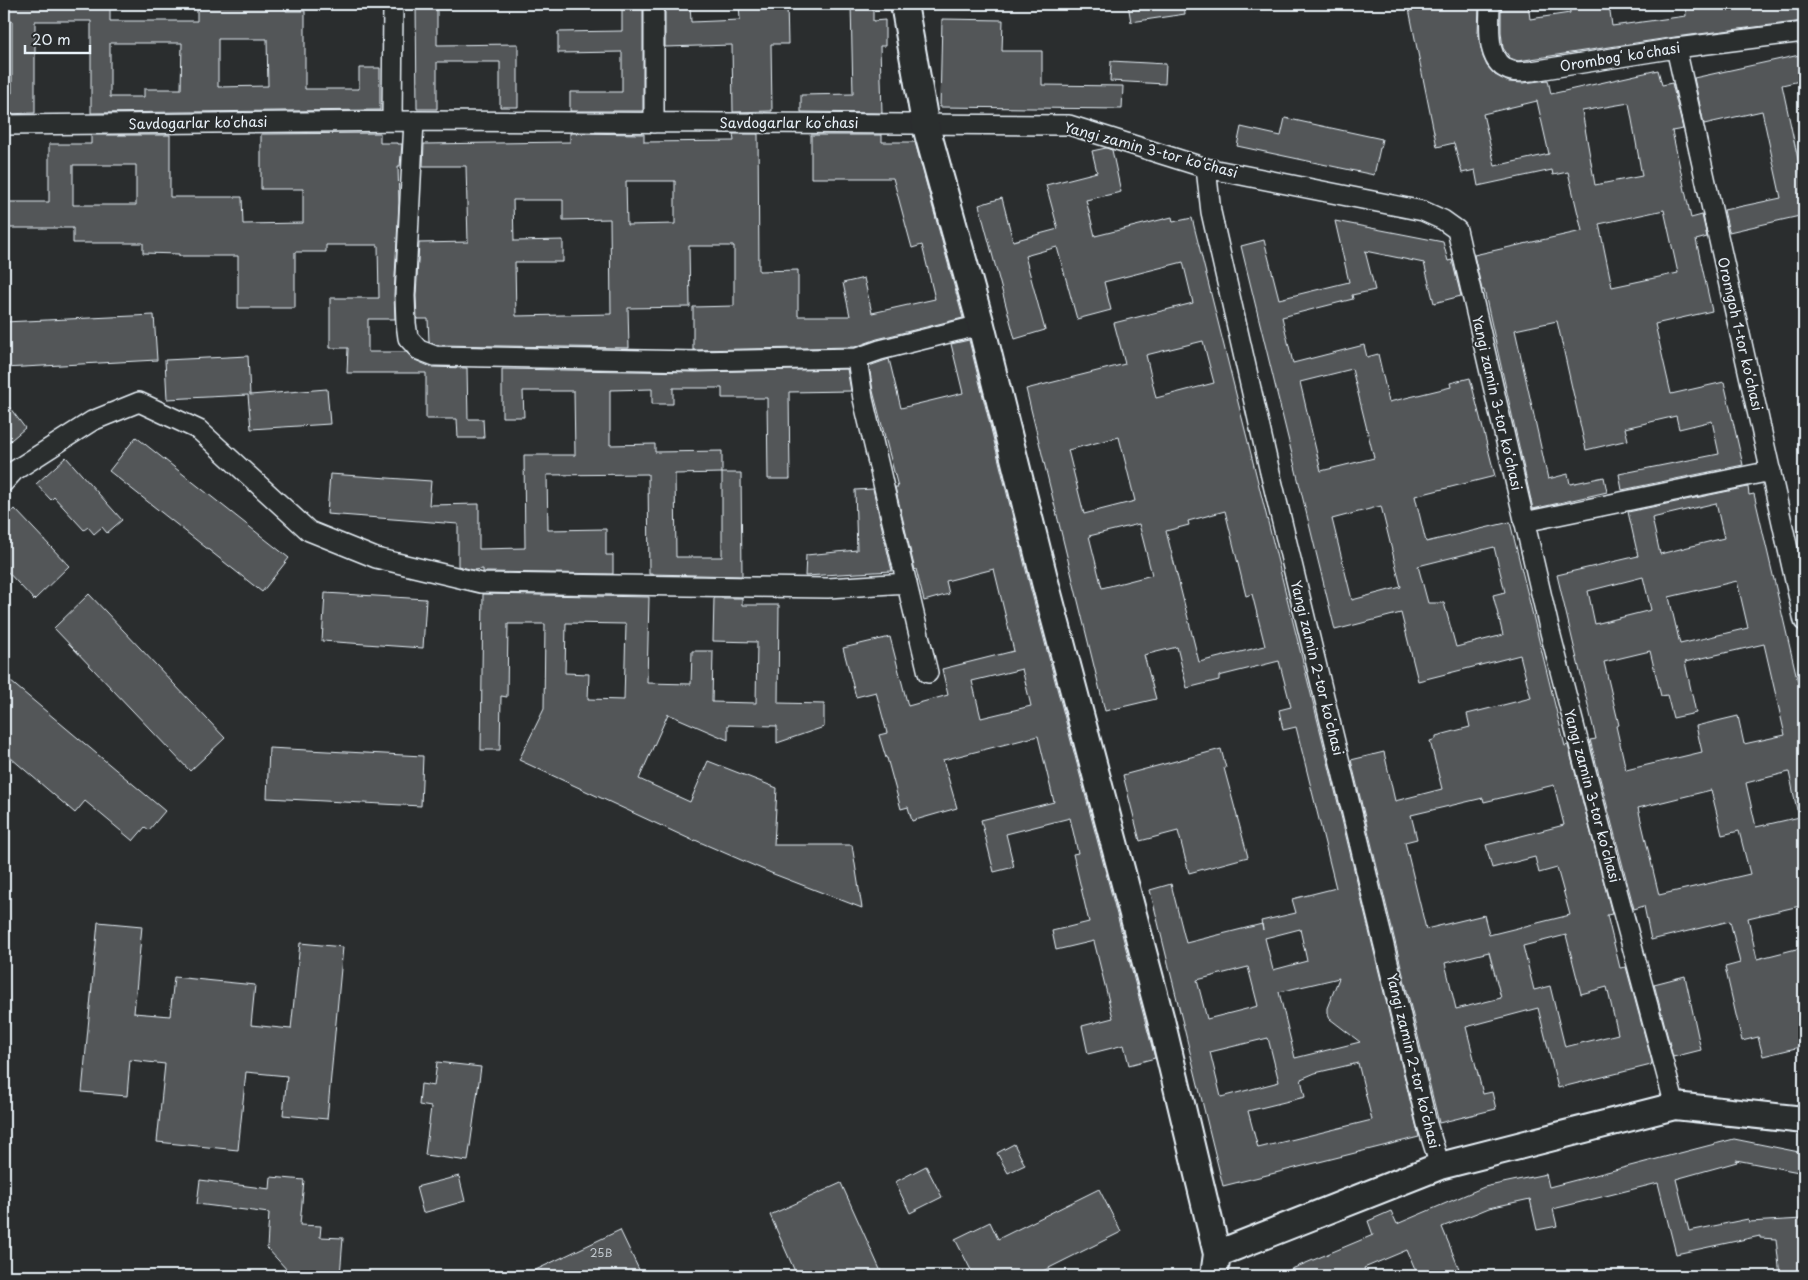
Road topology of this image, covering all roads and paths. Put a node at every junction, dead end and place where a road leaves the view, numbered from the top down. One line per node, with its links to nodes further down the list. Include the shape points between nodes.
1 (393, 4): 7 (street)
2 (654, 4): 9 (street)
3 (904, 4): 10 (street)
4 (1490, 4): 6 (street, Orombogʻ koʻchasi, via 1493,54 1501,65 1512,71 1532,71)
5 (1804, 32): 6 (street, Orombogʻ koʻchasi)
6 (1676, 48): 15 (street, Oromgoh 1-tor koʻchasi)
7 (392, 121): 8 (street, Savdogarlar koʻchasi); 11 (street, Savdogarlar koʻchasi)
8 (414, 121): 9 (street, Savdogarlar koʻchasi); 14 (street, via 405,296 408,338 419,350 435,356 696,361)
9 (654, 123): 10 (street, Savdogarlar koʻchasi)
10 (925, 123): 12 (street, Yangi zamin 3-tor koʻchasi, via 1069,125); 13 (street)
11 (4, 125)
12 (1206, 168): 17 (street, Yangi zamin 3-tor koʻchasi, via 1422,212 1457,230); 23 (street, Yangi zamin 2-tor koʻchasi, via 1211,212 1269,468 1427,1124)
13 (981, 325): 14 (street); 24 (street, via 1161,1020)
14 (857, 358): 18 (street, via 863,399)
15 (1771, 471): 17 (street); 19 (street, Oromgoh 1-tor koʻchasi)
16 (4, 482): 18 (street, via 14,472 92,422 139,402 199,430 309,531 376,558 481,583 828,588)
17 (1524, 522): 21 (street, Yangi zamin 3-tor koʻchasi, via 1608,859)
18 (907, 583): 20 (street)
19 (1804, 621)
20 (928, 673)
21 (1675, 1106): 22 (street); 23 (street)
22 (1804, 1120)
23 (1440, 1166): 24 (street)
24 (1216, 1265)

